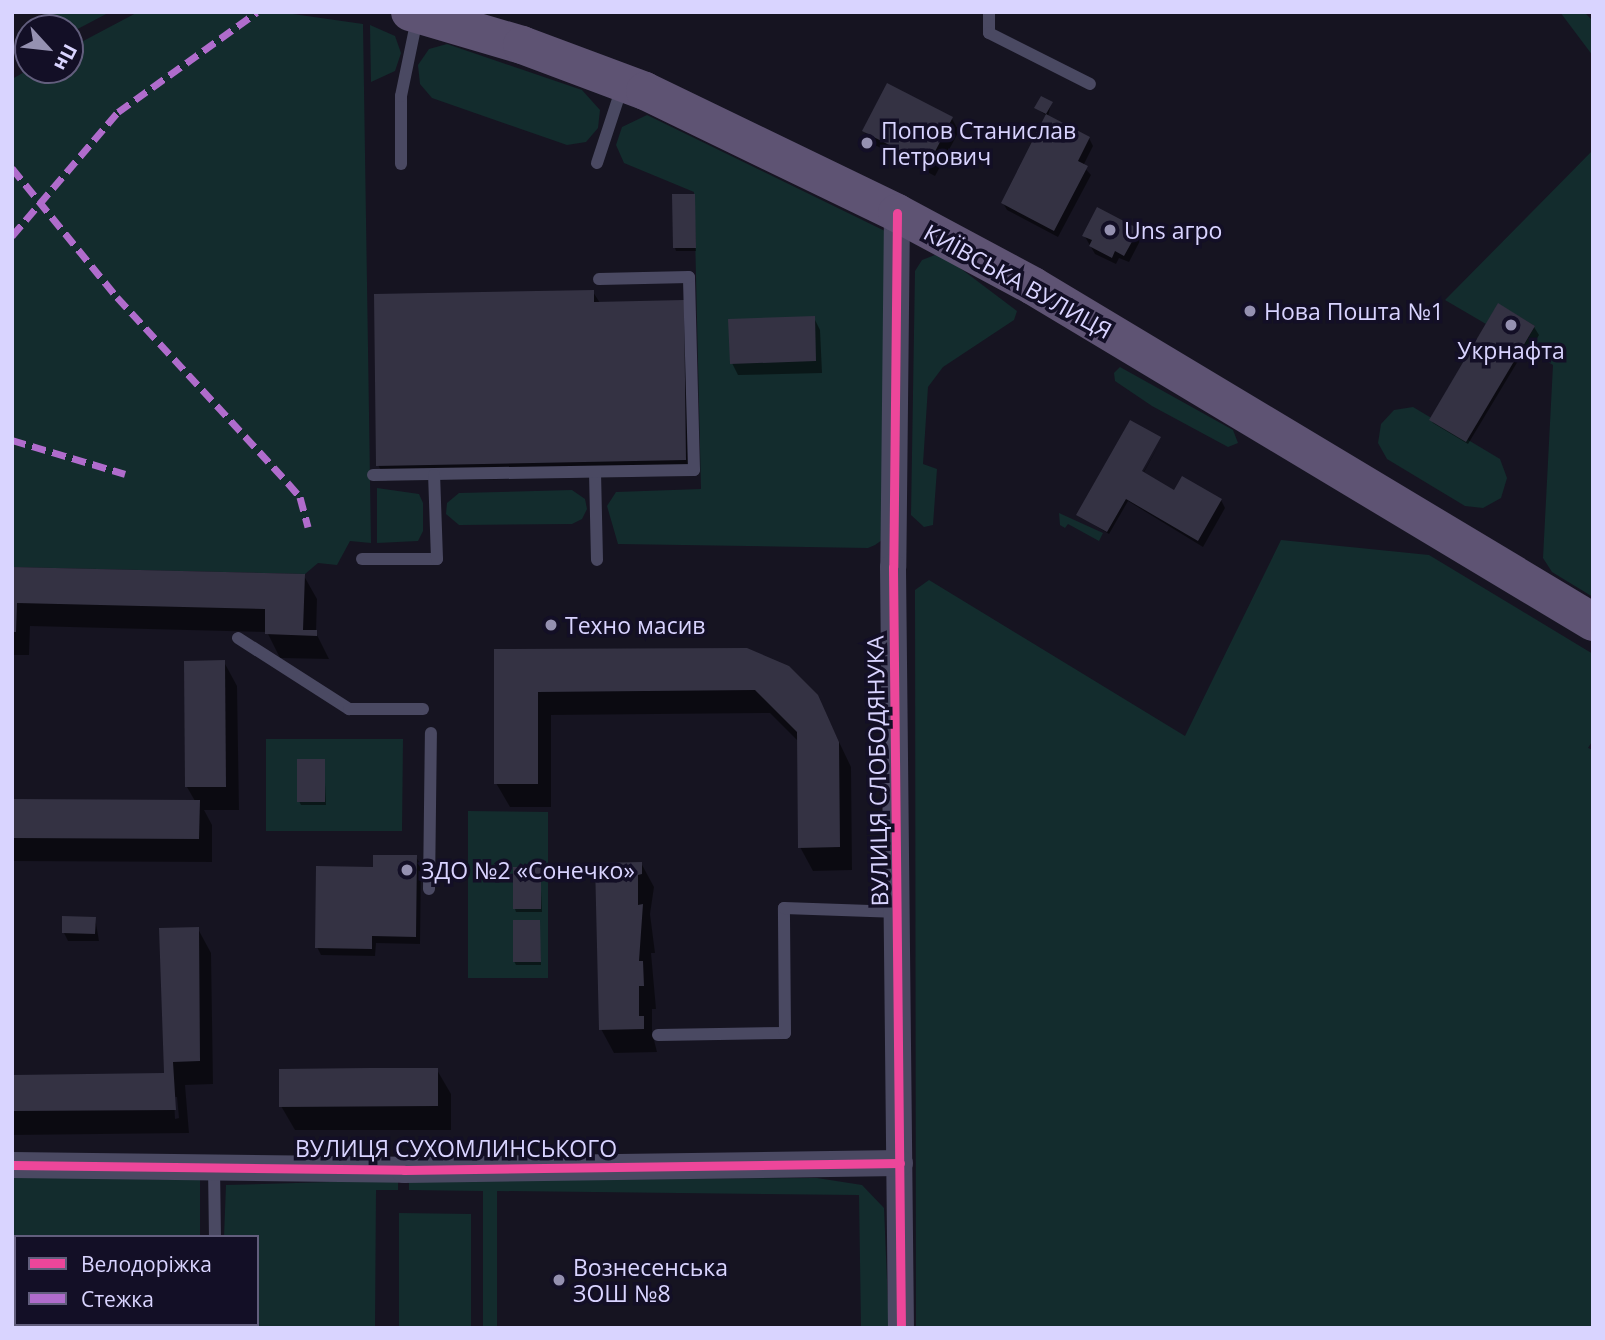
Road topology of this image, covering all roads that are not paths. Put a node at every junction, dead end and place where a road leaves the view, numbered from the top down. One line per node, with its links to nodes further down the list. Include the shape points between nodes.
1 (989, 12): 4 (lane, via 989,33)
2 (414, 14): 3 (main road, КИЇВСЬКА ВУЛИЦЯ, via 522,45); 6 (lane, via 401,96)
3 (624, 83): 5 (lane); 7 (main road, КИЇВСЬКА ВУЛИЦЯ)
4 (1090, 84)
5 (597, 163)
6 (401, 164)
7 (897, 213): 14 (main road, КИЇВСЬКА ВУЛИЦЯ, via 1033,286); 19 (street, ВУЛИЦЯ СЛОБОДЯНУКА, via 893,567)
8 (599, 279): 9 (lane, via 688,278 694,470)
9 (595, 472): 11 (lane); 13 (lane)
10 (373, 475): 11 (lane)
11 (434, 475): 12 (lane, via 437,559)
12 (362, 559)
13 (597, 560)
14 (1593, 622)
15 (238, 638): 16 (lane, via 349,709)
16 (423, 709)
17 (431, 733): 18 (lane)
18 (429, 889)
19 (899, 912): 20 (lane, via 784,908 785,1033); 21 (street, ВУЛИЦЯ СЛОБОДЯНУКА)
20 (658, 1035)
21 (900, 1163): 23 (street, ВУЛИЦЯ СУХОМЛИНСЬКОГО, via 404,1170); 25 (street, ВУЛИЦЯ СЛОБОДЯНУКА)
22 (12, 1165): 23 (street, ВУЛИЦЯ СУХОМЛИНСЬКОГО)
23 (214, 1166): 24 (lane)
24 (215, 1235)
25 (901, 1328)

